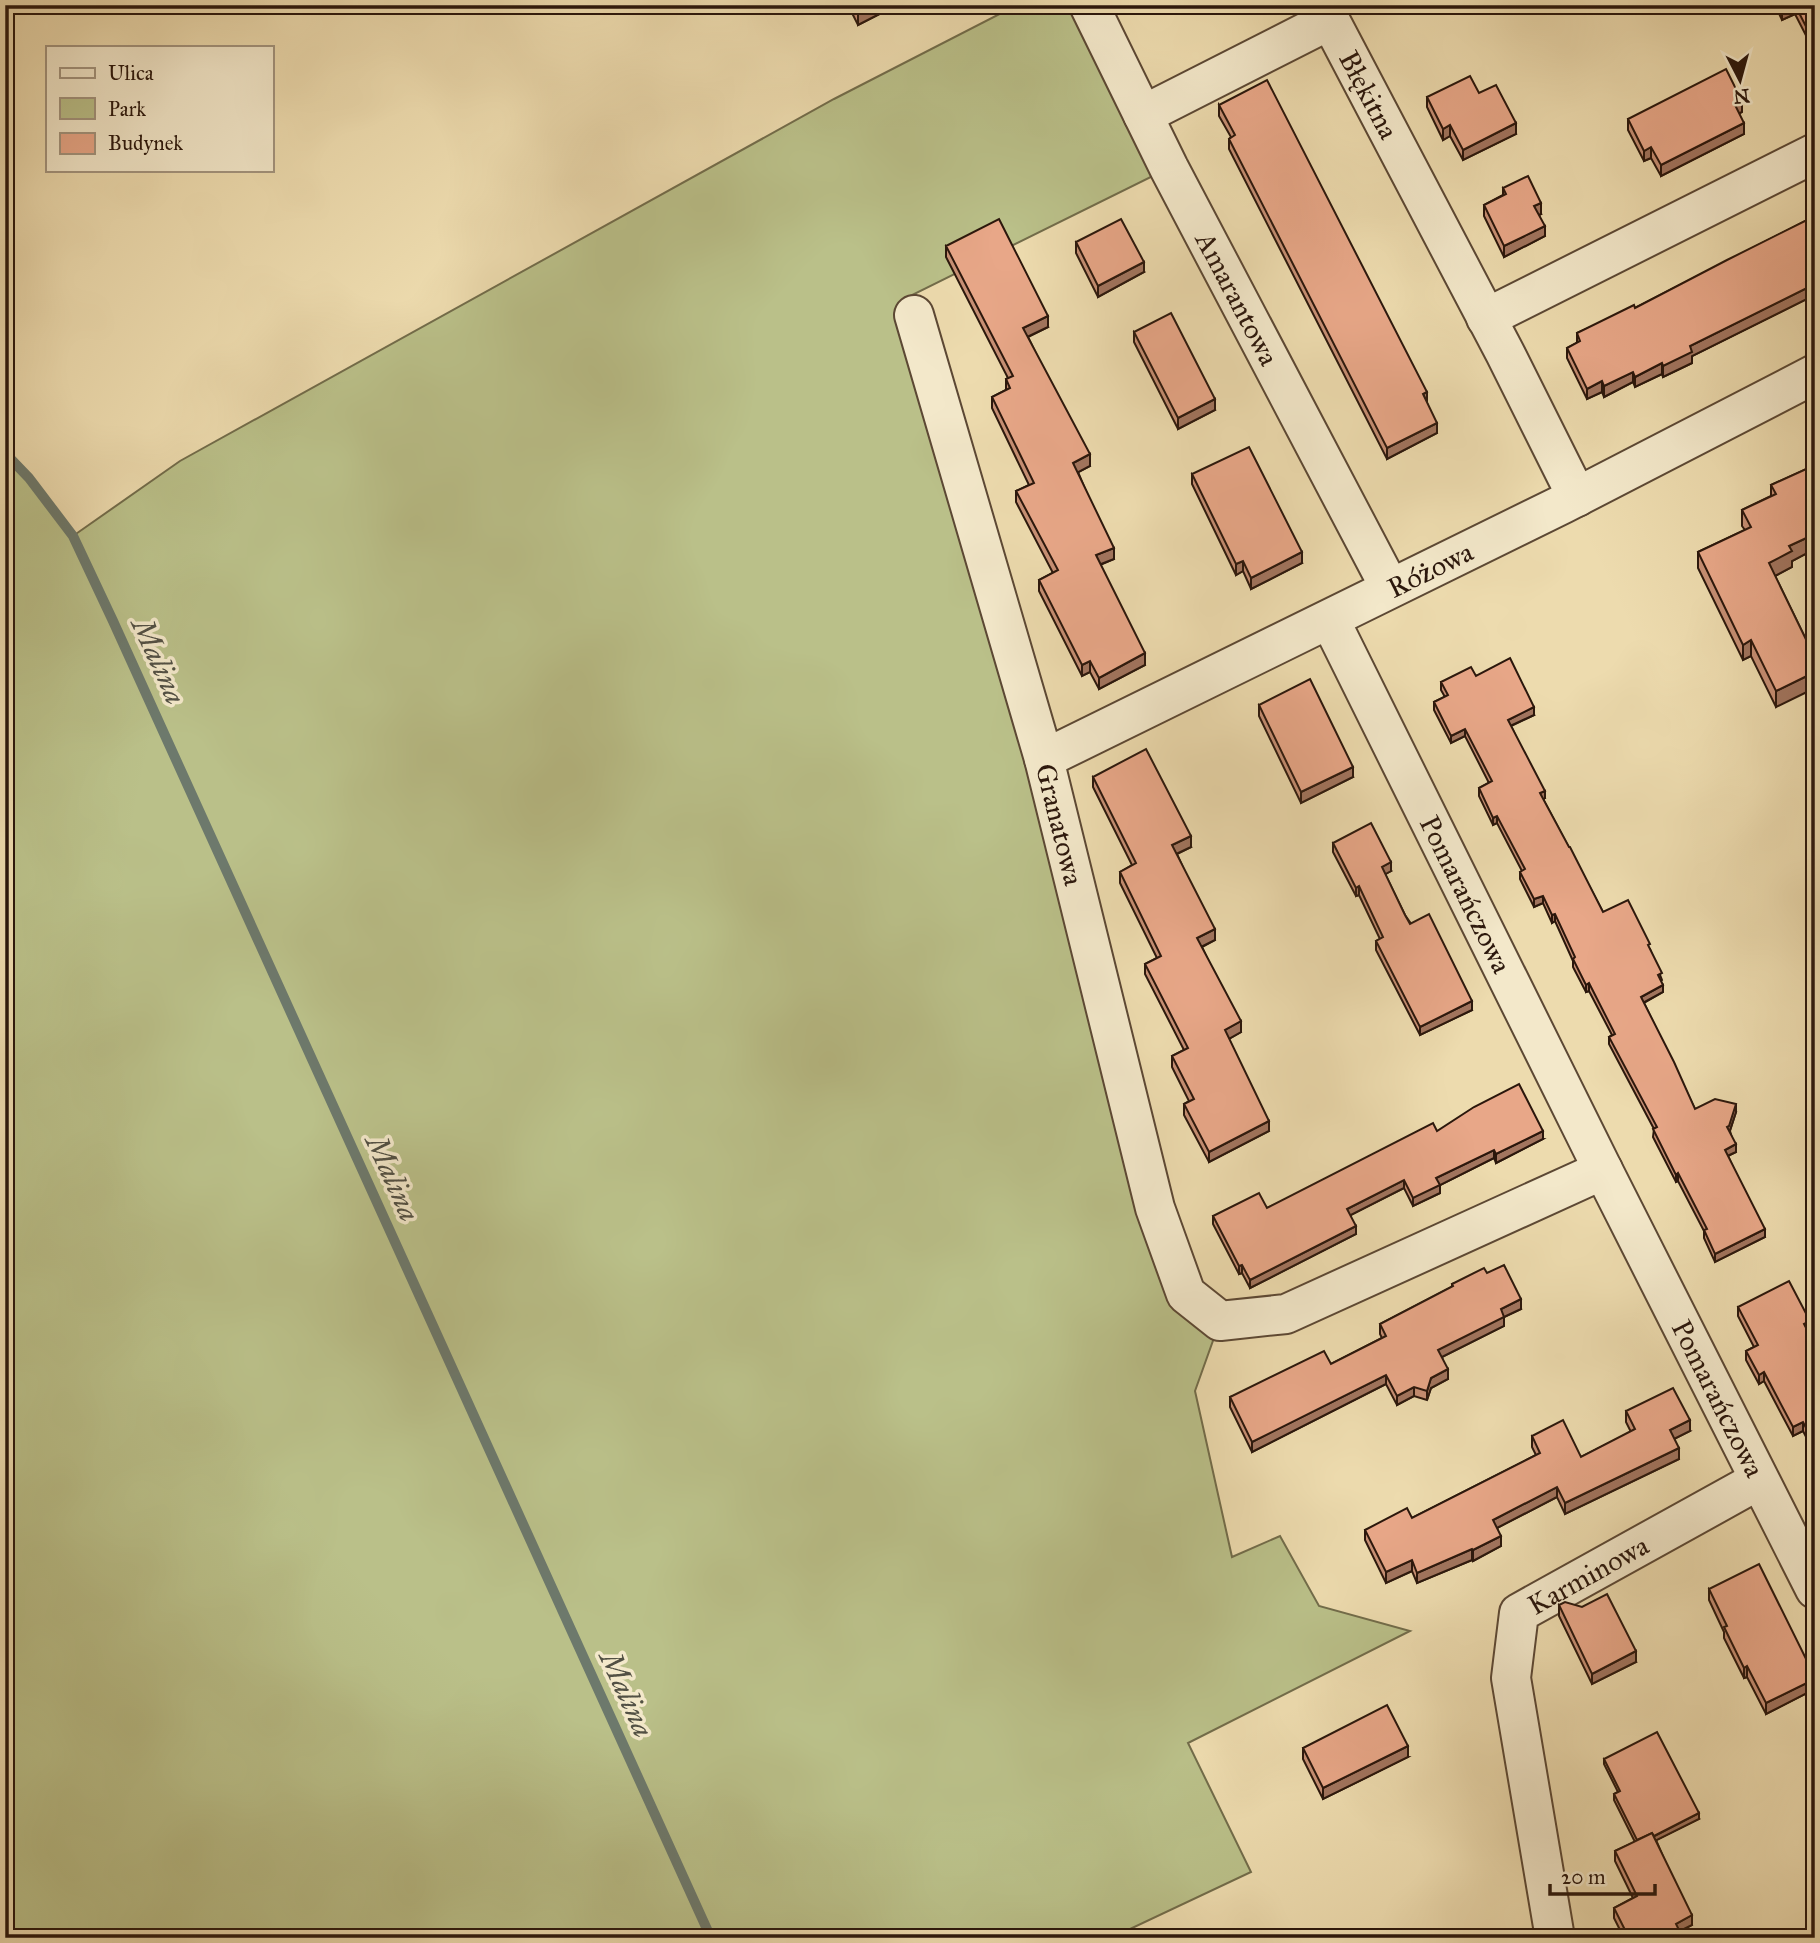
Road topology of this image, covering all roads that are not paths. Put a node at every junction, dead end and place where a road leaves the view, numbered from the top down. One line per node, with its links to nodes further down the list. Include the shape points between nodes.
1 (1089, 5): 2 (street, Amarantowa)
2 (1143, 114): 5 (street, Błękitna, via 1330,20); 8 (street, Amarantowa)
3 (1815, 153): 5 (street)
4 (914, 315): 10 (street, Granatowa)
5 (1486, 318): 7 (street, Błękitna)
6 (1815, 374): 7 (street, Różowa)
7 (1577, 497): 8 (street, Różowa)
8 (1390, 588): 9 (street, Różowa)
9 (1330, 620): 10 (street, Różowa); 11 (street, Pomarańczowa)
10 (1044, 759): 11 (street, Granatowa, via 1155,1208 1186,1294 1220,1321 1286,1314)
11 (1602, 1170): 12 (street, Pomarańczowa)
12 (1759, 1479): 13 (street, Pomarańczowa); 14 (street, Karminowa, via 1519,1613 1511,1678)
13 (1815, 1589)
14 (1555, 1938)

